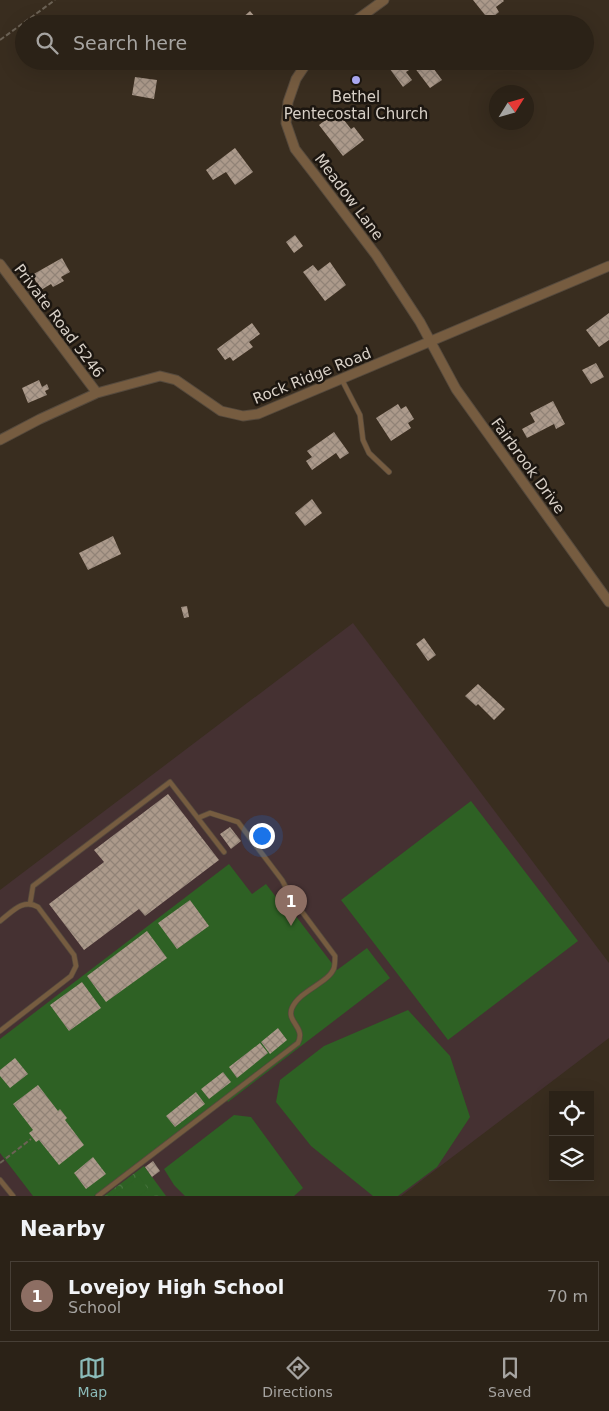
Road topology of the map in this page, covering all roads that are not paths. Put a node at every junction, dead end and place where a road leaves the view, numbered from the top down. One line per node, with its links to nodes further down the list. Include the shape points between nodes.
1 (384, 0): 2 (street)
2 (363, 15)
3 (302, 70): 6 (street, Meadow Lane, via 288,102 286,123 294,149 376,255)
4 (0, 264): 8 (street, Private Road 5246)
5 (609, 266): 6 (street, Rock Ridge Road)
6 (431, 342): 7 (street, Rock Ridge Road); 11 (street, Fairbrook Drive, via 456,389)
7 (342, 380): 8 (street, Rock Ridge Road, via 258,414 243,416 221,411 176,380 160,376); 10 (lane, via 360,414 363,440 369,453)
8 (97, 393): 9 (street, Rock Ridge Road)
9 (0, 440)
10 (389, 472)
11 (609, 602)
12 (198, 818): 13 (lane); 14 (lane, via 170,782 33,886); 19 (lane, via 210,813 238,822 335,956 334,967 331,973 298,998 292,1009 292,1019 300,1031 298,1043)
13 (224, 852)
14 (30, 904): 15 (lane, via 21,905); 16 (lane, via 38,907 74,955 76,966 71,976)
15 (0, 921)
16 (0, 1031)
17 (0, 1180): 18 (lane)
18 (13, 1196)
19 (98, 1196)

